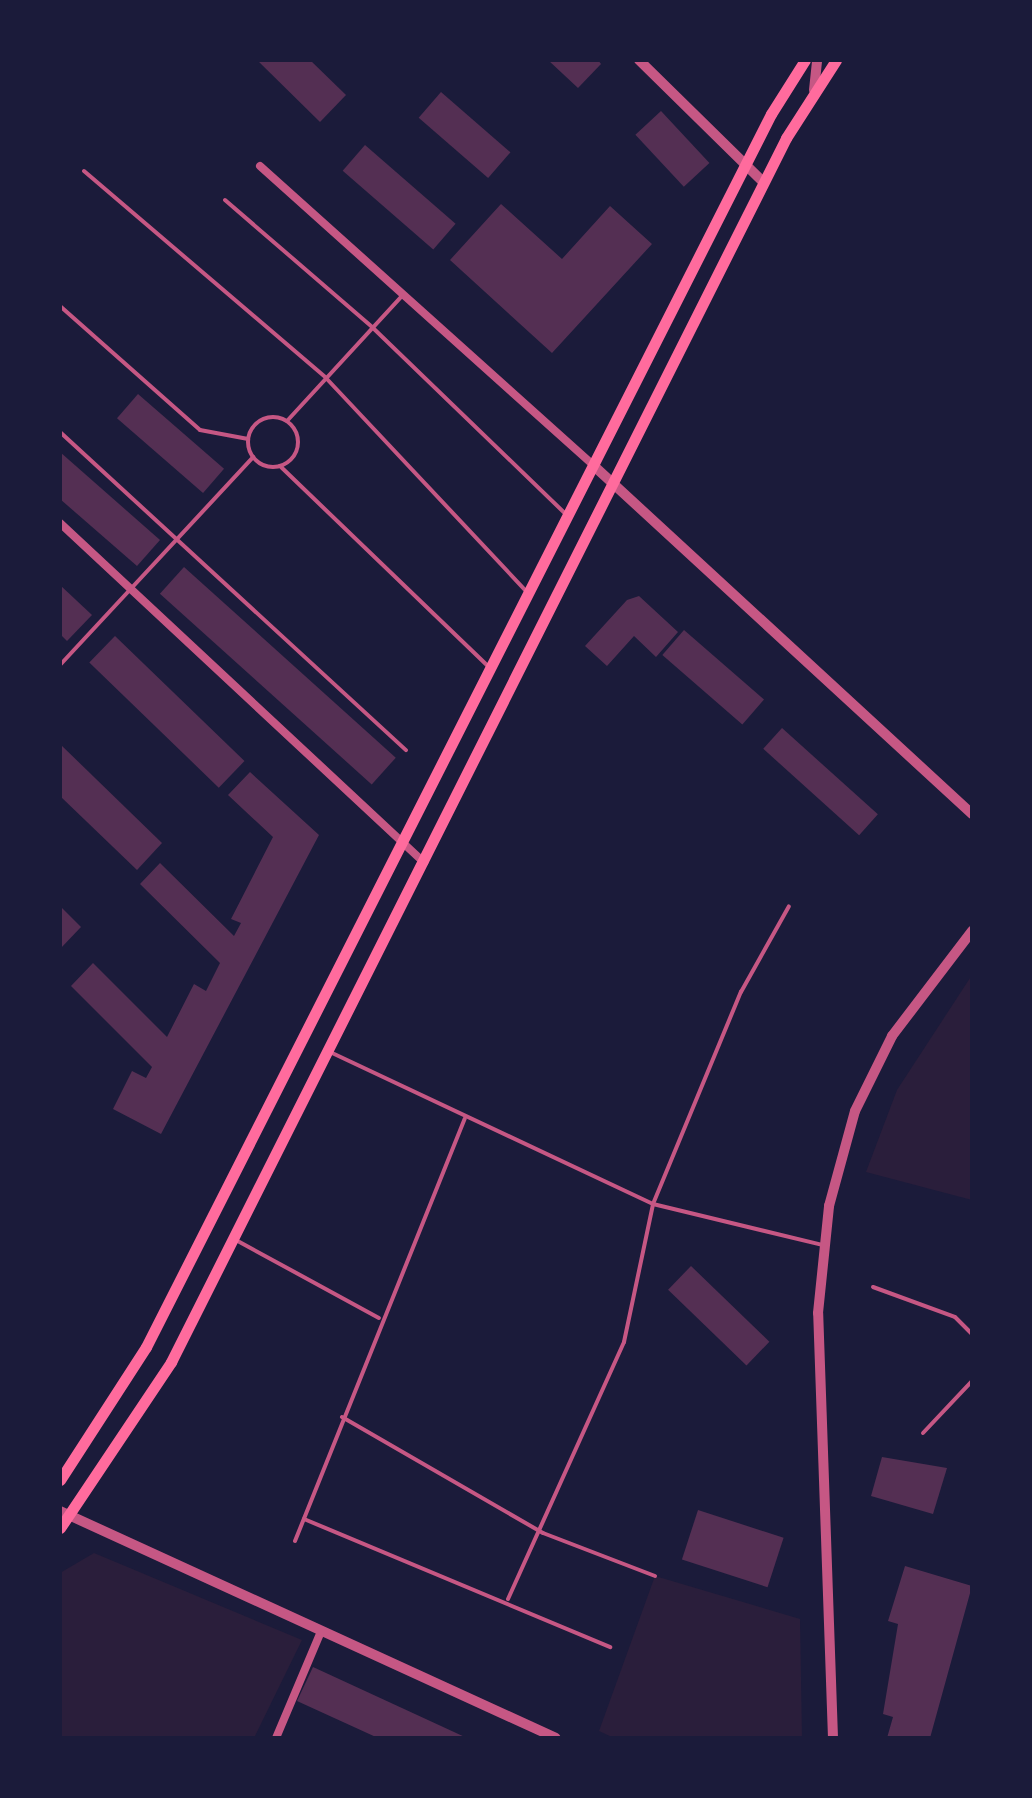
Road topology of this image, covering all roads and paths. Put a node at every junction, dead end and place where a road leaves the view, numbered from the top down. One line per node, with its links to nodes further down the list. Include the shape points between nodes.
1 (639, 60): 6 (street)
2 (805, 60): 6 (main road)
3 (817, 60): 5 (street)
4 (836, 60): 5 (main road)
5 (814, 90): 9 (main road)
6 (746, 165): 9 (street); 20 (main road)
7 (260, 166): 11 (street)
8 (84, 171): 14 (lane)
9 (763, 182): 21 (main road)
10 (225, 200): 13 (lane)
11 (403, 295): 13 (lane); 20 (street)
12 (60, 306): 17 (lane, via 200,430)
13 (372, 327): 14 (lane); 22 (lane)
14 (326, 378): 15 (lane); 26 (lane)
15 (287, 421): 17 (lane, via 262,419); 19 (lane, via 297,450)
16 (60, 432): 24 (lane)
17 (248, 439): 18 (lane)
18 (253, 457): 19 (lane); 24 (lane)
19 (280, 466): 28 (lane)
20 (594, 466): 21 (street); 22 (main road)
21 (615, 485): 30 (street); 32 (main road)
22 (569, 516): 26 (main road)
23 (60, 523): 25 (street)
24 (178, 539): 25 (lane); 29 (lane)
25 (134, 587): 27 (lane); 31 (street)
26 (529, 595): 28 (main road)
27 (60, 665)
28 (492, 670): 31 (main road)
29 (406, 750)
30 (972, 814)
31 (404, 845): 32 (street); 46 (main road, via 141,1357)
32 (424, 863): 35 (main road)
33 (789, 906): 37 (lane, via 741,992)
34 (972, 931): 39 (street, via 927,982 875,1067 841,1157)
35 (328, 1051): 36 (lane); 38 (main road)
36 (465, 1119): 37 (lane); 41 (lane)
37 (653, 1204): 39 (lane); 50 (lane, via 624,1342)
38 (232, 1238): 41 (lane); 47 (main road, via 161,1381)
39 (823, 1245): 58 (street, via 818,1344)
40 (873, 1287): 42 (lane, via 955,1317)
41 (379, 1318): 44 (lane)
42 (972, 1334)
43 (972, 1381): 45 (lane)
44 (342, 1417): 48 (lane); 50 (lane)
45 (923, 1433)
46 (60, 1480)
47 (65, 1514): 49 (main road); 54 (street)
48 (304, 1519): 51 (lane); 53 (lane)
49 (60, 1528)
50 (543, 1533): 52 (lane); 53 (lane)
51 (295, 1541)
52 (655, 1576)
53 (508, 1599): 55 (lane)
54 (320, 1634): 56 (street); 57 (street)
55 (610, 1647)
56 (276, 1738)
57 (556, 1738)
58 (833, 1738)

